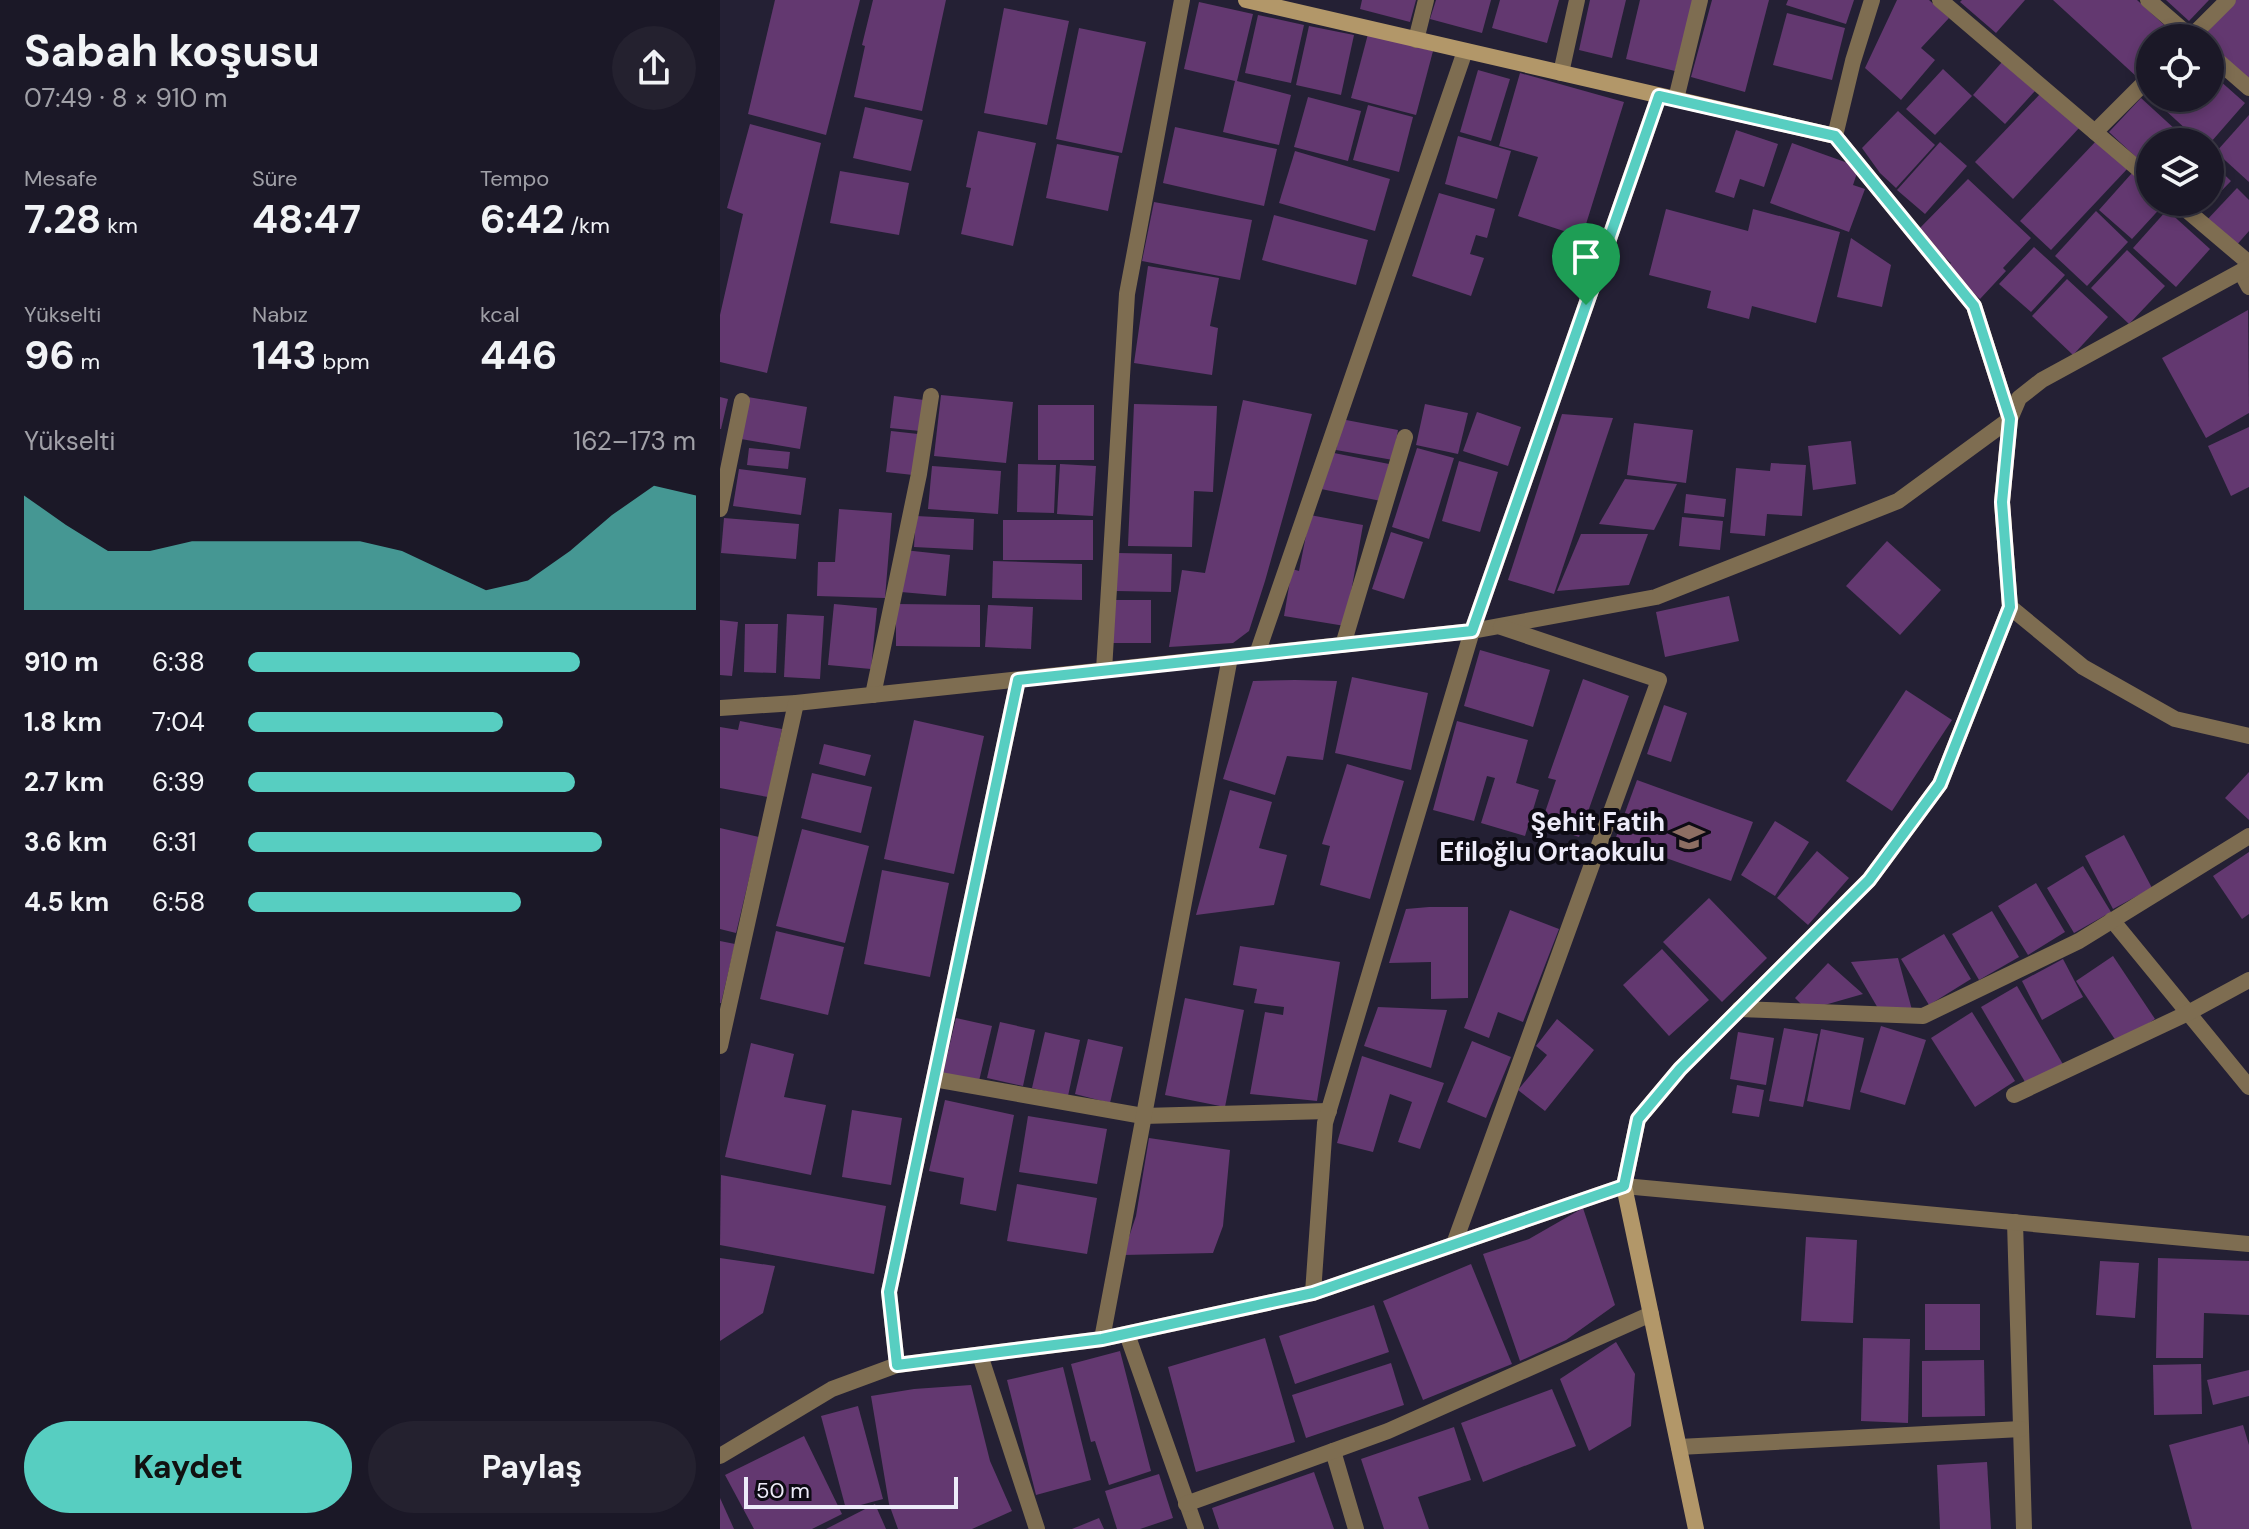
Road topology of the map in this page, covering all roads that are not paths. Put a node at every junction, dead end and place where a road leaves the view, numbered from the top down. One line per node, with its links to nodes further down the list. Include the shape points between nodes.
1 (1182, 0): 38 (street, via 1127,294)
2 (1246, 0): 10 (street)
3 (1426, 0): 13 (street)
4 (1577, 0): 16 (street)
5 (1700, 0): 20 (street)
6 (1872, 0): 22 (street)
7 (1940, 0): 21 (street)
8 (2148, 0): 11 (street)
9 (2228, 0): 12 (street)
10 (1298, 6): 13 (street)
11 (2175, 24)
12 (2205, 24)
13 (1416, 40): 14 (street)
14 (1465, 51): 16 (street); 36 (street)
15 (2224, 66): 17 (street)
16 (1561, 73): 19 (street)
17 (2249, 88)
18 (2136, 91): 21 (street)
19 (1659, 96): 20 (street); 34 (street)
20 (1676, 99): 22 (street)
21 (2095, 132): 23 (street)
22 (1835, 136): 29 (street, via 1974,306)
23 (2136, 167)
24 (2192, 216): 25 (street)
25 (2246, 267): 26 (street); 29 (street, via 2042,380 2019,398)
26 (2249, 287)
27 (931, 396): 40 (street)
28 (742, 401): 31 (street)
29 (2010, 419): 32 (street, via 2002,502); 33 (street, via 1898,501 1656,597)
30 (1405, 437): 35 (street)
31 (720, 509)
32 (2010, 607): 43 (street, via 2083,667 2175,719); 47 (street, via 1940,784 1869,880)
33 (1498, 626): 34 (street); 57 (street, via 1659,680)
34 (1472, 631): 35 (street); 53 (street)
35 (1343, 645): 36 (street)
36 (1257, 654): 37 (street)
37 (1230, 657): 38 (street); 54 (street)
38 (1104, 670): 39 (street)
39 (1018, 680): 40 (street); 50 (street)
40 (873, 695): 41 (street)
41 (796, 703): 42 (street); 49 (street)
42 (720, 708)
43 (2249, 736)
44 (2249, 836): 45 (street)
45 (2112, 920): 47 (street, via 1923,1016); 48 (street)
46 (2249, 980): 48 (street)
47 (1739, 1009): 55 (street, via 1638,1119)
48 (2188, 1013): 51 (street); 52 (street)
49 (720, 1046)
50 (934, 1079): 54 (street); 64 (street, via 889,1292)
51 (2249, 1087)
52 (2014, 1095)
53 (1329, 1111): 54 (street); 59 (street)
54 (1143, 1116): 62 (street)
55 (1624, 1186): 56 (street); 57 (street); 60 (street)
56 (2015, 1222): 58 (street); 65 (street)
57 (1454, 1244): 59 (street)
58 (2249, 1244)
59 (1313, 1293): 61 (street)
60 (1651, 1314): 66 (street); 67 (street)
61 (1127, 1334): 62 (street); 69 (street)
62 (1102, 1339): 63 (street)
63 (980, 1355): 64 (street); 70 (street)
64 (897, 1365): 68 (street, via 832,1389)
65 (2021, 1429): 66 (street); 74 (street)
66 (1679, 1447): 73 (street)
67 (1333, 1451): 69 (street); 72 (street)
68 (720, 1456)
69 (1186, 1504): 71 (street)
70 (1033, 1527)
71 (1196, 1529)
72 (1356, 1529)
73 (1696, 1529)
74 (2024, 1529)

